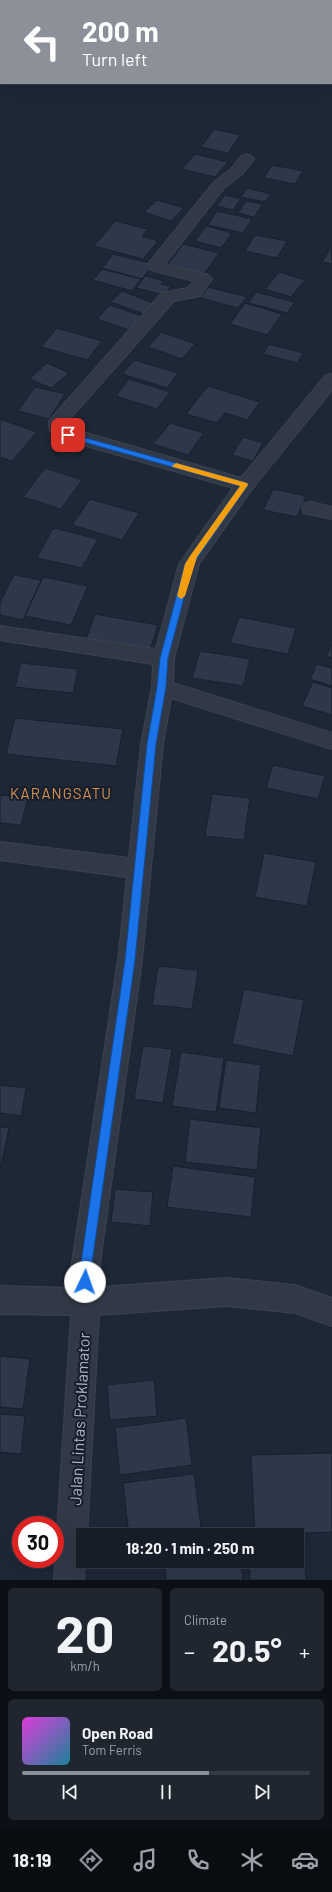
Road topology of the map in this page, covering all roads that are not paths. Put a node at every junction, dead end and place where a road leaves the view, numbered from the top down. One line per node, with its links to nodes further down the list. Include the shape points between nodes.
1 (246, 159): 3 (street, via 236,172 219,185 156,264 161,268 204,279 194,292 168,297 56,426 68,435)
2 (331, 383): 3 (street, Jalan Lintas Proklamator)
3 (245, 485): 7 (street, Jalan Lintas Proklamator, via 190,564)
4 (311, 508): 5 (street)
5 (332, 513)
6 (0, 633): 7 (street)
7 (164, 658): 8 (street, Jalan Lintas Proklamator)
8 (162, 687): 9 (street); 11 (street, Jalan Lintas Proklamator, via 152,744)
9 (332, 740)
10 (0, 850): 11 (street)
11 (139, 869): 12 (street, Jalan Lintas Proklamator, via 130,960)
12 (86, 1282): 13 (street); 14 (street, via 295,1299); 15 (street, Jalan Lintas Proklamator)
13 (0, 1300)
14 (332, 1312)
15 (69, 1580)

